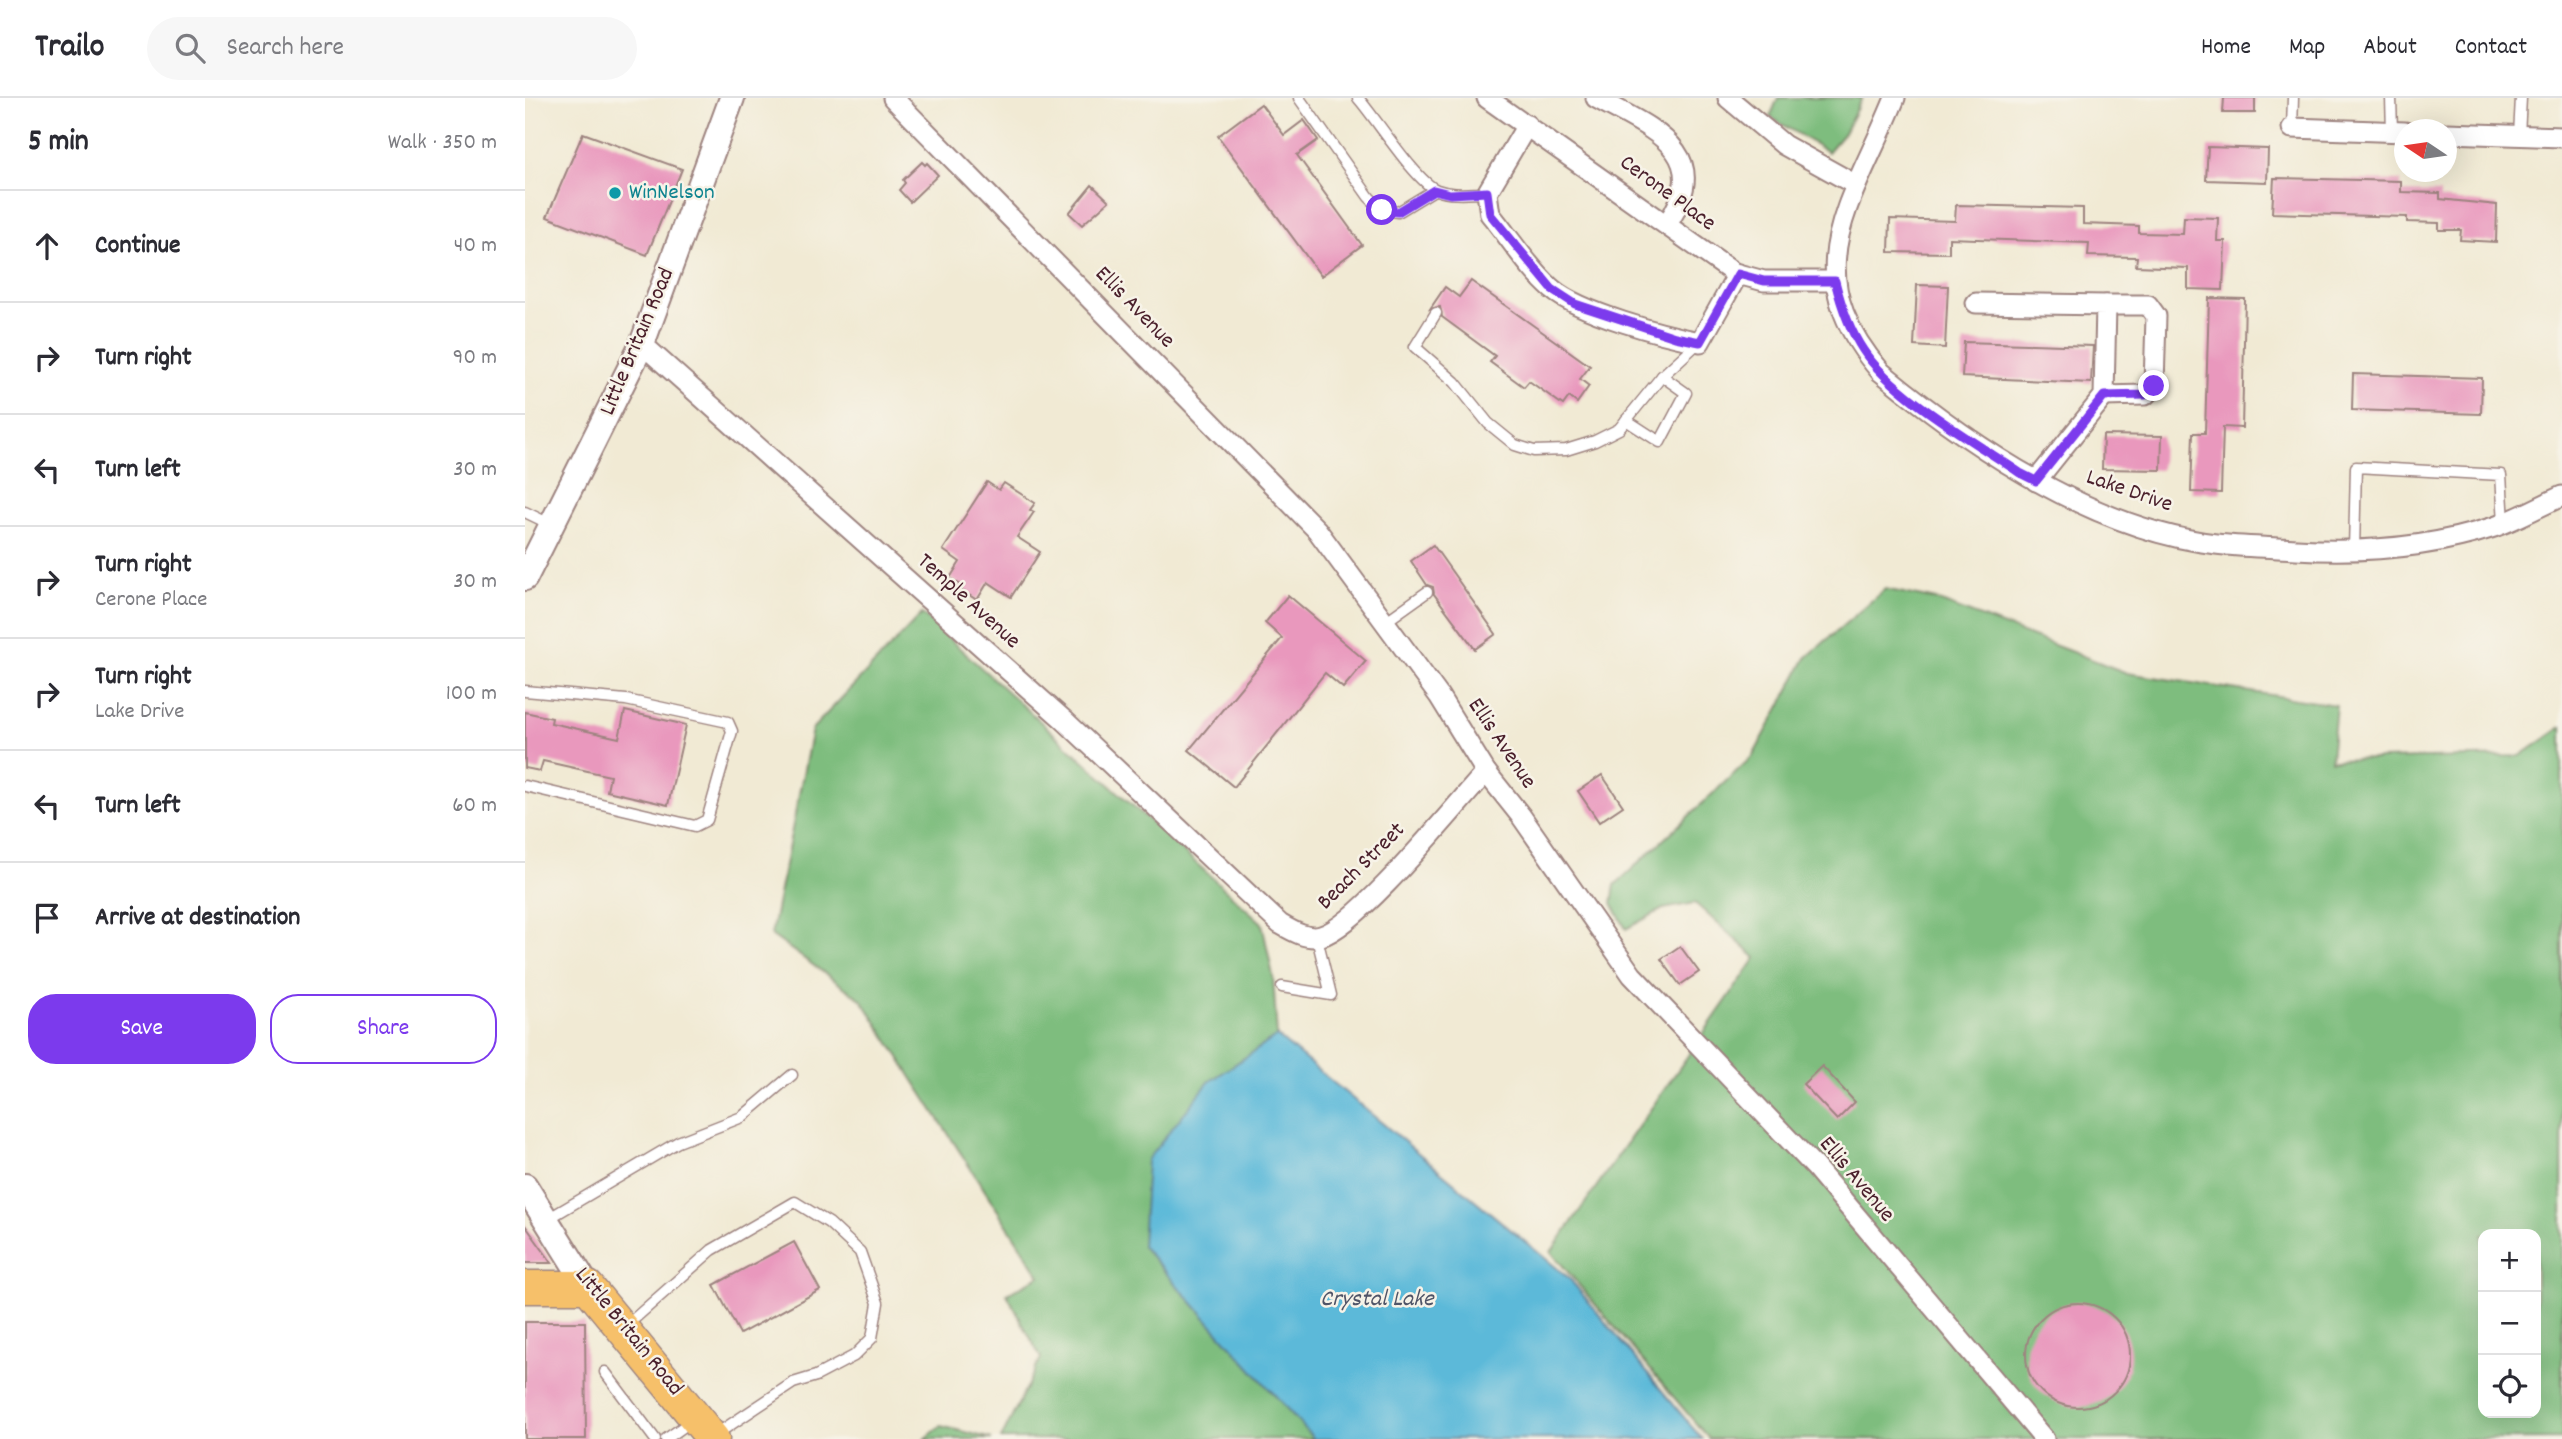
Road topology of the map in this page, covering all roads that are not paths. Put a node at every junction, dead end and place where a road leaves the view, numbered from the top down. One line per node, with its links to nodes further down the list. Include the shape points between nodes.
1 (732, 98): 29 (street, Little Britain Road)
2 (893, 98): 41 (street, Ellis Avenue, via 1317,530)
3 (1299, 98): 20 (lane, via 1382,210 1398,212)
4 (1358, 98): 20 (lane)
5 (1487, 98): 13 (street, Cerone Place)
6 (1595, 98): 22 (street, via 1651,131 1676,150 1684,163 1681,203)
7 (1728, 98): 19 (street, via 1784,145)
8 (1895, 98): 19 (street, Lake Drive)
9 (2293, 98): 14 (lane)
10 (2391, 98): 12 (lane)
11 (2521, 98): 17 (lane)
12 (2395, 119)
13 (1527, 125): 21 (street); 22 (street, Cerone Place)
14 (2292, 128): 15 (street)
15 (2394, 132)
16 (2457, 133): 17 (street)
17 (2519, 135): 18 (street)
18 (2562, 137)
19 (1856, 185): 24 (street, Lake Drive, via 1843,211 1835,247)
20 (1434, 190): 21 (lane)
21 (1487, 192): 28 (street, via 1490,214 1552,289 1575,304)
22 (1667, 224): 23 (street, Cerone Place)
23 (1738, 274): 24 (street, Cerone Place, via 1764,281); 28 (street)
24 (1835, 281): 33 (street, Lake Drive, via 1843,312 1881,372)
25 (1976, 303): 26 (street)
26 (2106, 306): 31 (street); 31 (street, via 2148,305 2156,316 2154,386 2145,395)
27 (1436, 313): 32 (lane, via 1415,348 1515,445 1534,451 1566,450 1619,429)
28 (1700, 342): 30 (lane)
29 (642, 344): 37 (street, Little Britain Road); 45 (street, Temple Avenue, via 1064,720)
30 (1663, 376): 32 (lane); 32 (lane, via 1686,393 1660,442)
31 (2104, 396): 33 (street)
32 (1626, 420)
33 (2036, 481): 38 (street, Lake Drive, via 2147,528 2214,544)
34 (2562, 496): 36 (street, Lake Drive)
35 (525, 512): 37 (lane)
36 (2504, 522): 38 (street, Lake Drive, via 2430,543); 38 (lane, via 2501,475 2356,467)
37 (553, 526): 39 (street, Little Britain Road)
38 (2354, 550)
39 (525, 578)
40 (1427, 592): 41 (lane)
41 (1385, 622): 43 (street, Ellis Avenue)
42 (525, 691): 44 (lane, via 626,700 728,722 732,731 707,820 695,826)
43 (1486, 772): 46 (street, Beach Street, via 1392,876 1335,931); 58 (street, Ellis Avenue, via 1632,975 1815,1167)
44 (525, 786)
45 (1257, 901): 46 (street, Beach Street, via 1280,925)
46 (1317, 937): 47 (lane, via 1331,995)
47 (1282, 987)
48 (792, 1075): 50 (lane, via 742,1117 678,1142)
49 (525, 1186): 50 (street, Little Britain Road)
50 (546, 1220): 52 (street, Little Britain Road)
51 (525, 1287): 52 (main road)
52 (588, 1287): 53 (main road, Little Britain Road)
53 (623, 1329): 55 (main road, Little Britain Road); 55 (lane, via 712,1250 795,1202 829,1223 860,1252 878,1303 872,1338 854,1356 793,1383)
54 (605, 1372): 56 (lane)
55 (707, 1431): 57 (lane)
56 (655, 1439)
57 (666, 1439)
58 (2044, 1439)

